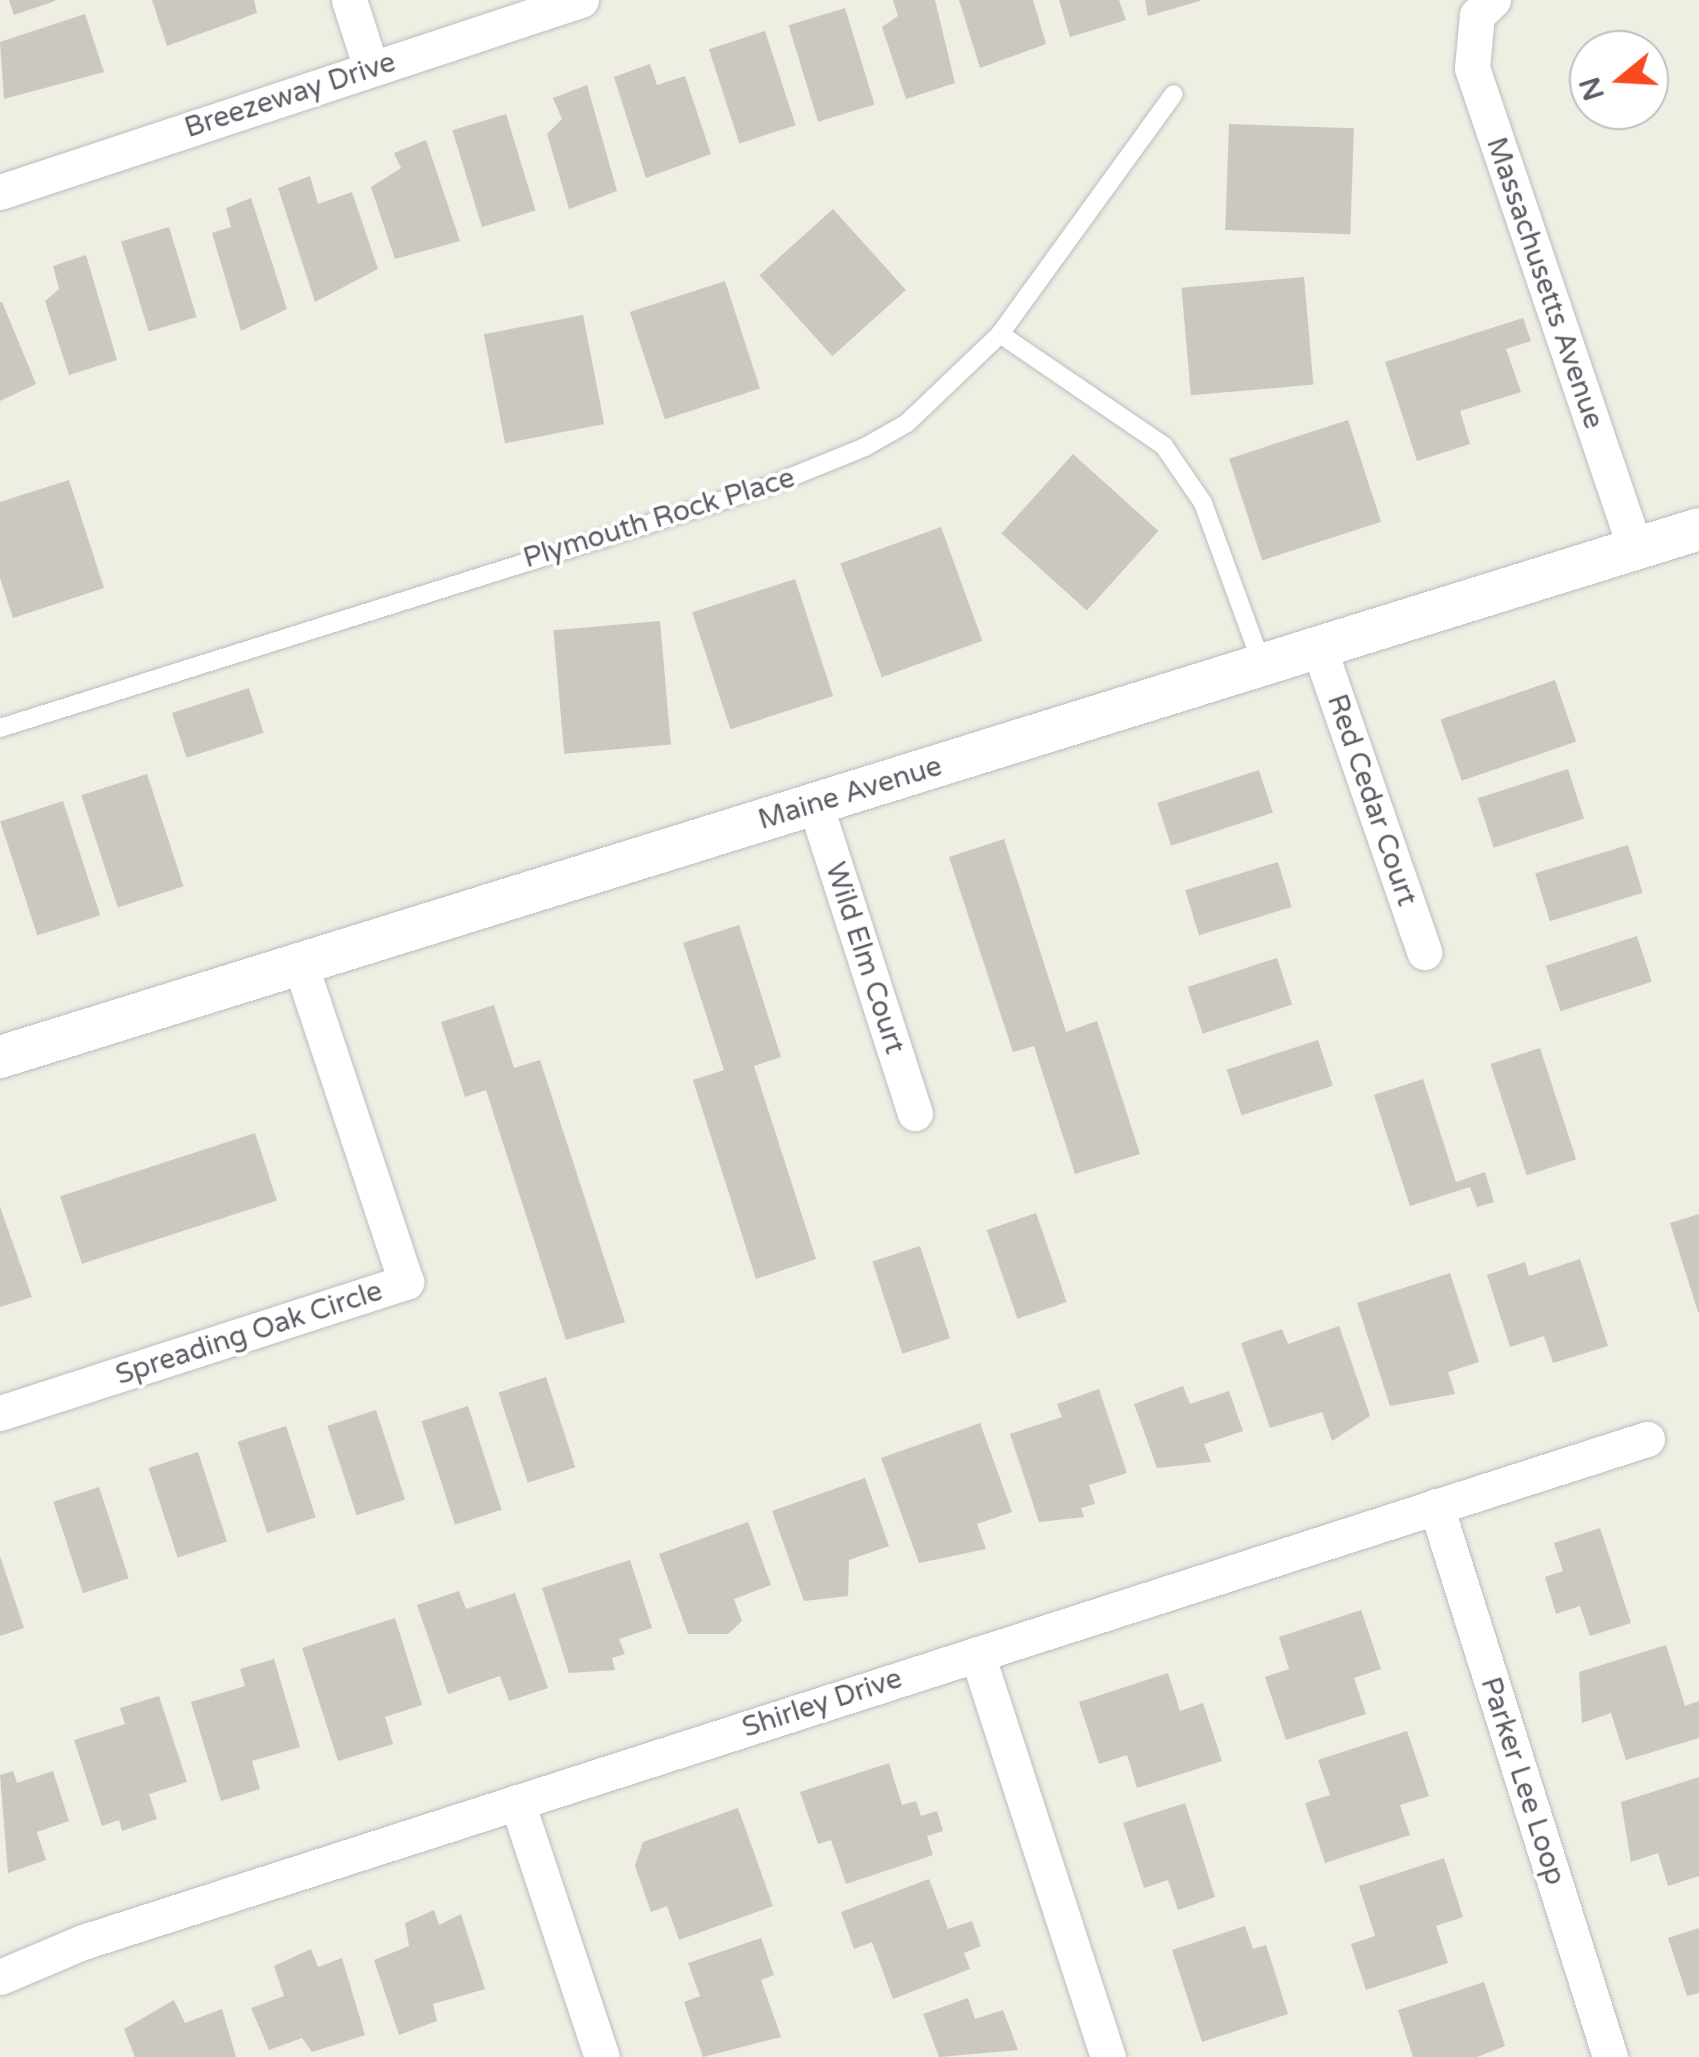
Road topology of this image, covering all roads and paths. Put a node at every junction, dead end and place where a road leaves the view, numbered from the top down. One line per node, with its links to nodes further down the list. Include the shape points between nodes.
1 (349, 0): 4 (street)
2 (581, 0): 4 (street, Breezeway Drive)
3 (1485, 7): 9 (street, Massachusetts Avenue, via 1472,68)
4 (371, 68): 6 (street, Breezeway Drive)
5 (1174, 94): 7 (lane, Plymouth Rock Place)
6 (0, 192)
7 (1000, 334): 11 (lane, via 1164,446 1203,503); 12 (lane, Plymouth Rock Place, via 907,423 826,465)
8 (1699, 529): 9 (street, Maine Avenue)
9 (1636, 548): 10 (street, Maine Avenue)
10 (1319, 648): 11 (street, Maine Avenue); 14 (street, Red Cedar Court)
11 (1262, 665): 13 (street, Maine Avenue)
12 (0, 728)
13 (816, 804): 15 (street, Maine Avenue); 17 (street, Wild Elm Court)
14 (1424, 952)
15 (300, 964): 16 (street, Maine Avenue); 18 (street, Spreading Oak Circle, via 406,1282)
16 (0, 1057)
17 (915, 1113)
18 (0, 1413)
19 (1647, 1438): 20 (street, Shirley Drive)
20 (1436, 1506): 21 (street, Shirley Drive); 26 (street, Parker Lee Loop)
21 (977, 1654): 22 (street, Shirley Drive); 25 (street)
22 (517, 1802): 23 (street, Shirley Drive); 24 (street)
23 (0, 1977)
24 (602, 2057)
25 (1108, 2057)
26 (1610, 2057)

